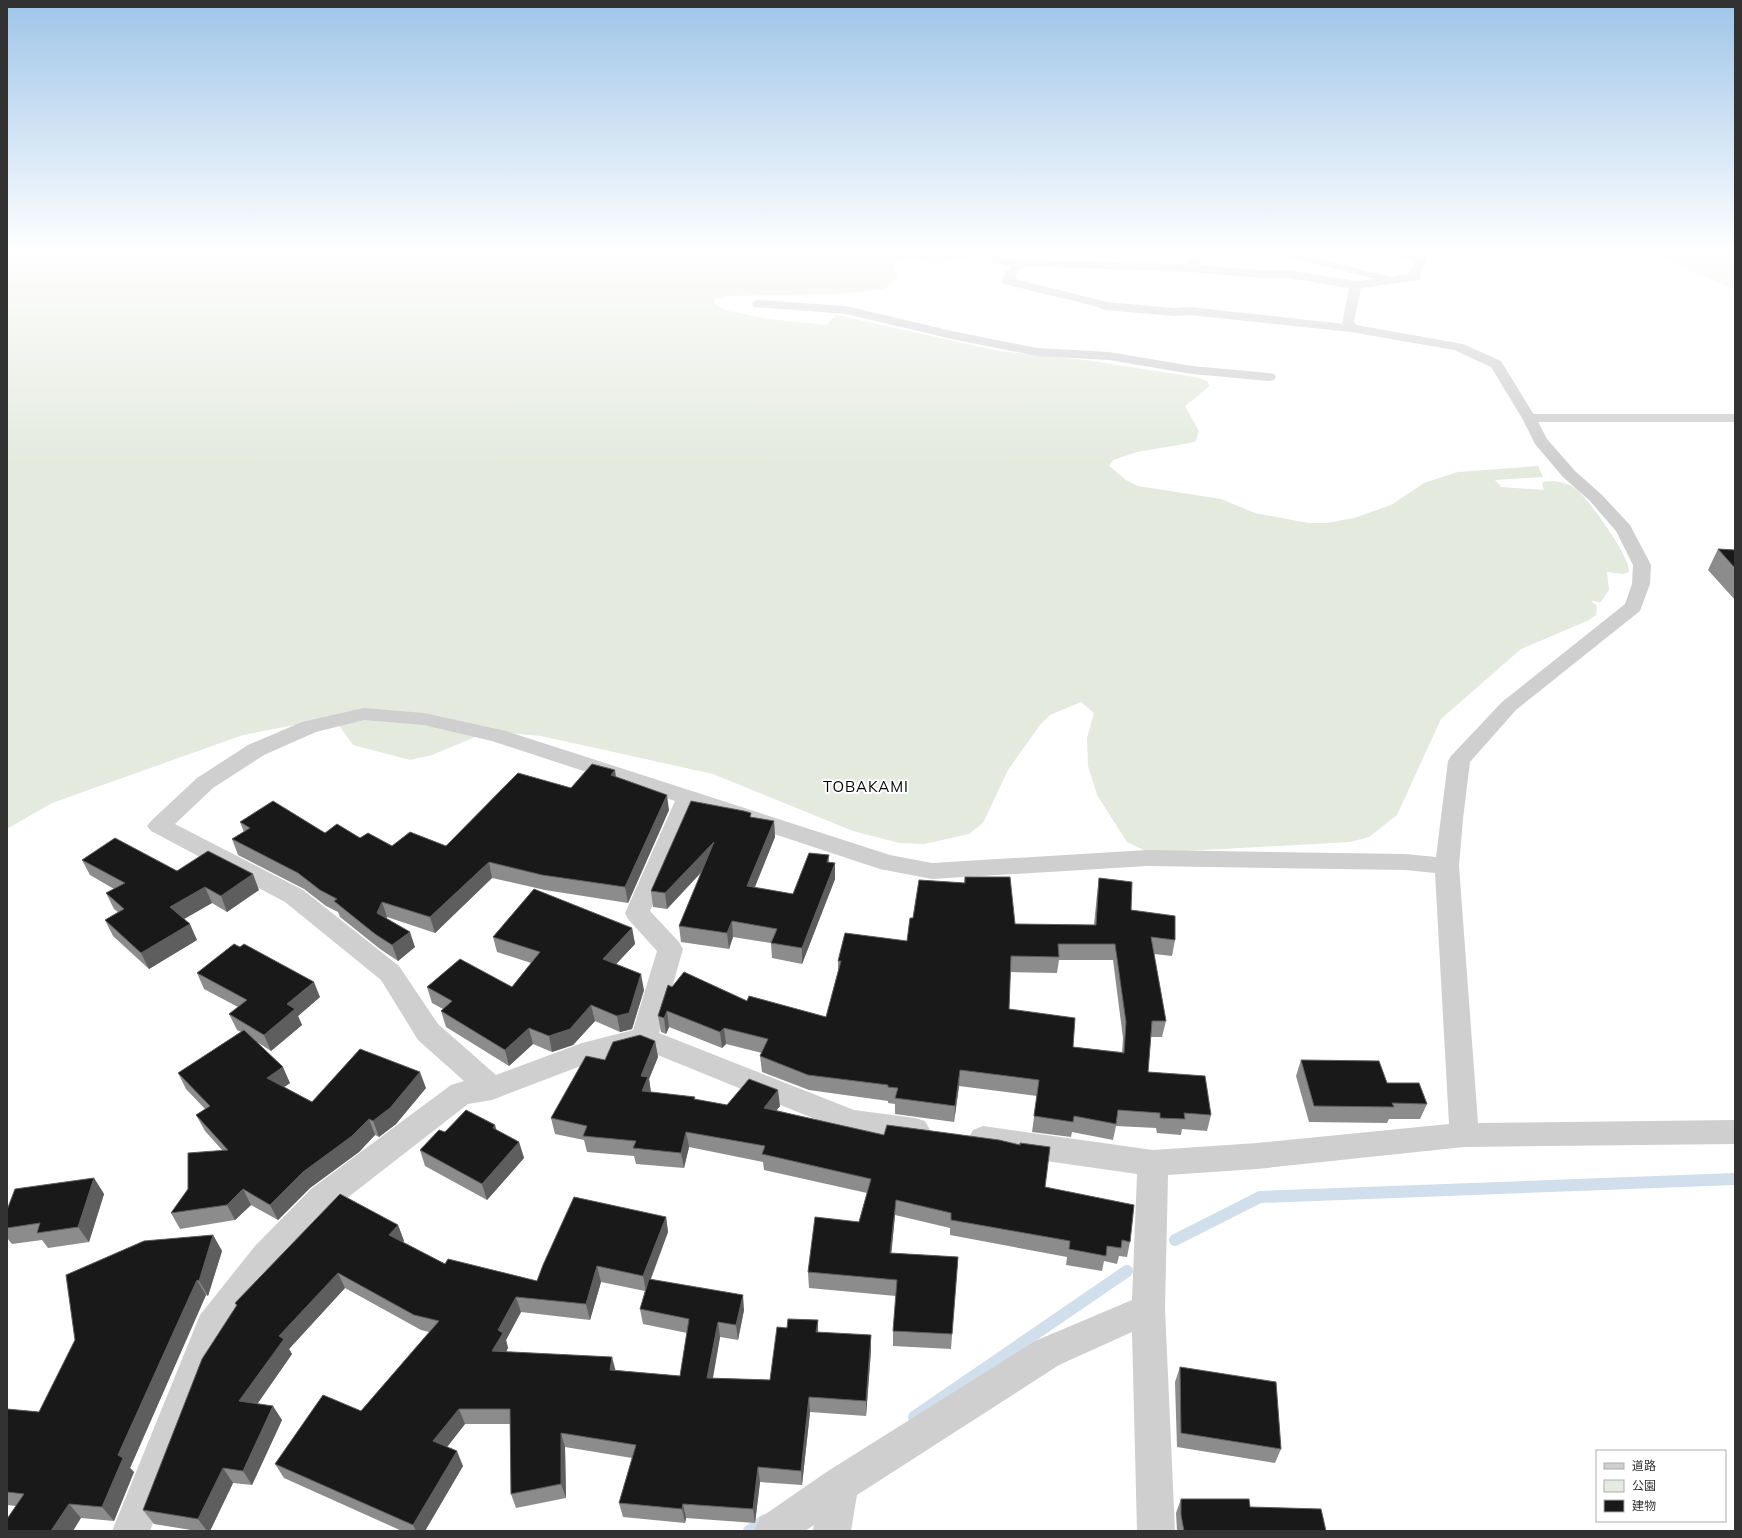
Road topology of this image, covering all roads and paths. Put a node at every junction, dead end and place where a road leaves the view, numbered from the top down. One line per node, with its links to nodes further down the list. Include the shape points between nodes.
1 (900, 323): 5 (street, via 1037,352 1109,356 1192,370)
2 (1297, 323): 4 (street)
3 (1348, 323): 4 (street)
4 (1351, 328): 6 (street, via 1458,347 1496,364)
5 (1269, 377)
6 (1529, 418): 7 (street); 9 (street, via 1540,441 1549,452 1624,529 1642,564 1642,584 1633,607 1509,706 1460,761)
7 (1735, 418)
8 (688, 798): 9 (street, via 888,864 932,871 1147,858 1405,862); 10 (street, via 637,913 670,949); 11 (street, via 498,736 424,719 364,714 309,727 256,750 205,783 159,826 294,896 390,973 428,1032)
9 (1447, 866): 13 (street)
10 (644, 1038): 11 (street, via 582,1054); 14 (street, via 852,1122)
11 (492, 1088): 17 (street, via 461,1093 322,1199 266,1256 212,1326)
12 (1735, 1132): 13 (street)
13 (1464, 1135): 14 (street, via 1257,1156)
14 (1153, 1163): 15 (street)
15 (1148, 1309): 16 (street, via 1047,1353); 20 (street)
16 (841, 1484): 18 (street); 19 (street)
17 (131, 1531)
18 (773, 1531)
19 (832, 1531)
20 (1156, 1531)

